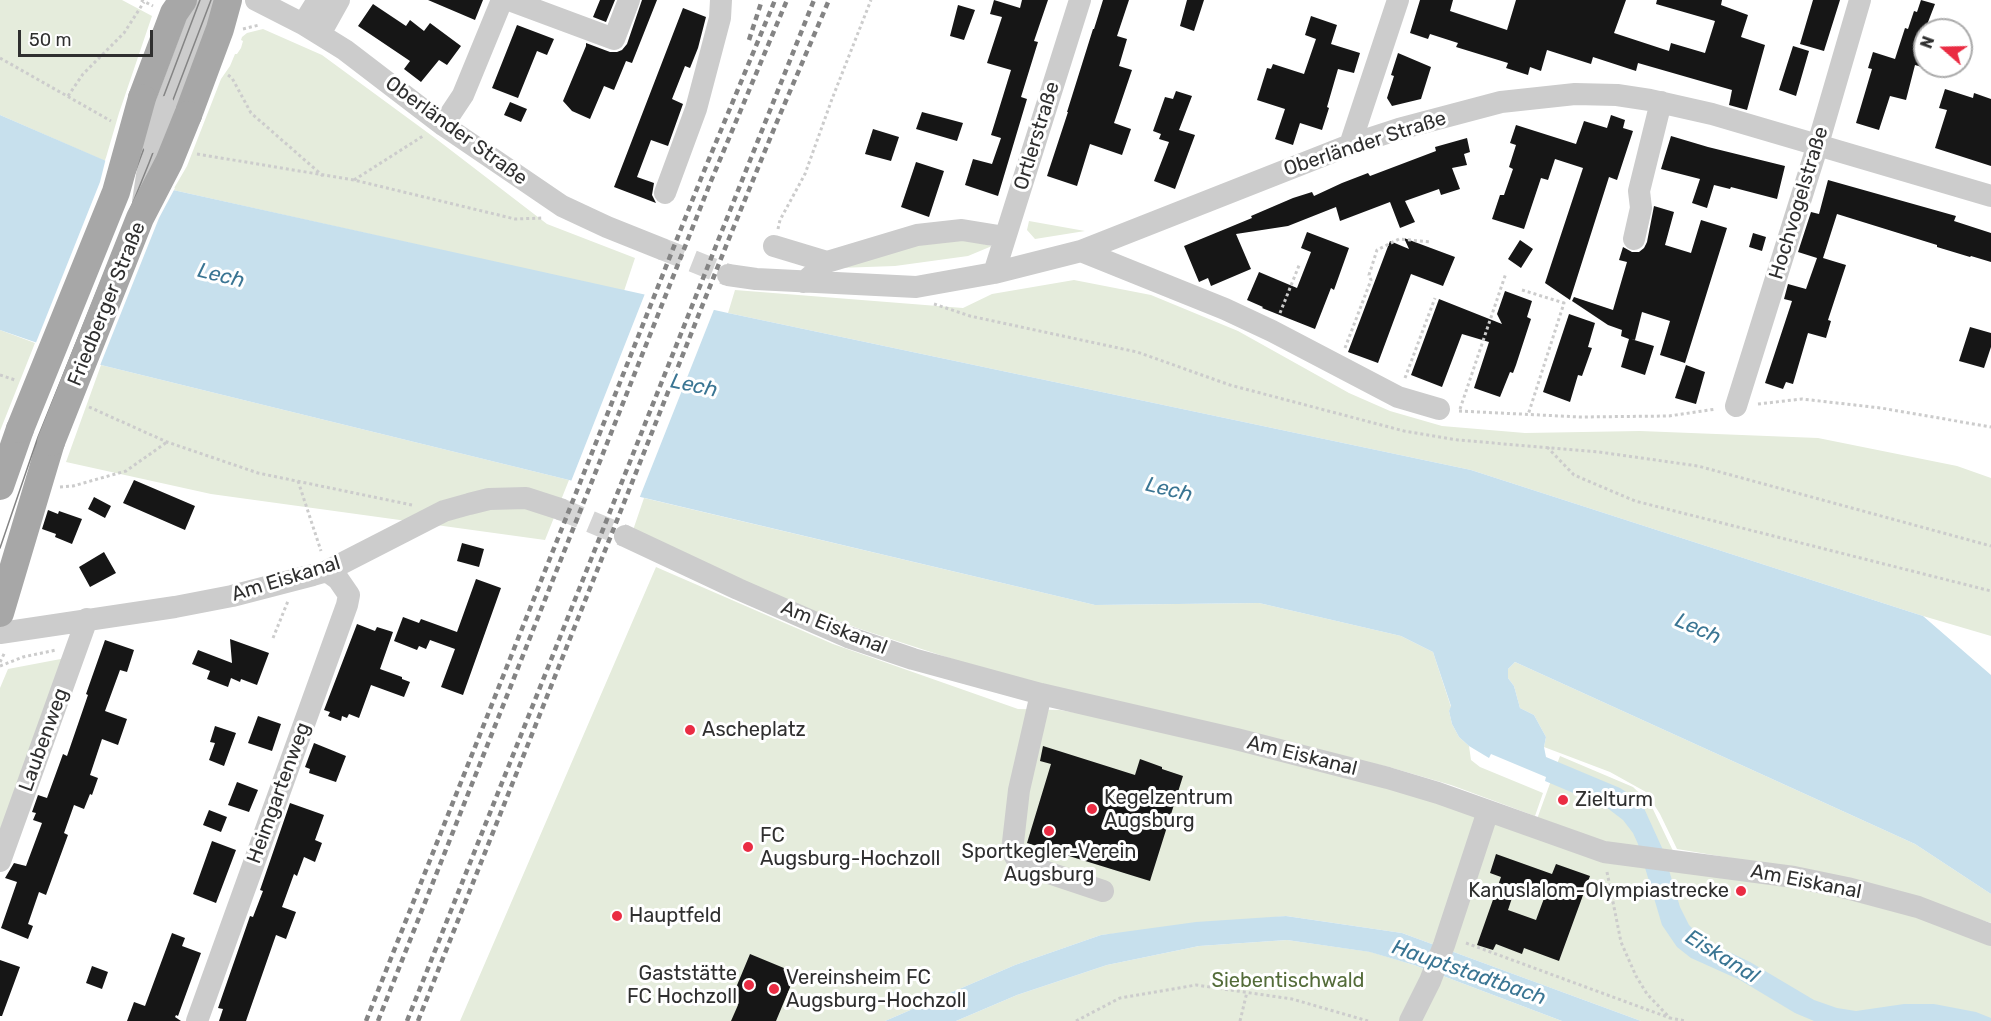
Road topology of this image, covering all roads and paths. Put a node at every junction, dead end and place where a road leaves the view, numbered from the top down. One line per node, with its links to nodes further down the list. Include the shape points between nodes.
1 (183, 0): 21 (main road, Friedberger Straße, via 174,14)
2 (205, 0): 21 (street)
3 (228, 0): 21 (main road, Friedberger Straße, via 220,29)
4 (256, 0): 16 (street, Oberländer Straße)
5 (318, 0): 16 (street)
6 (339, 0): 16 (street)
7 (502, 0): 23 (street, via 463,95)
8 (509, 0): 9 (street, via 615,39)
9 (629, 0)
10 (721, 0): 31 (street, via 720,18 696,109)
11 (871, 0): 38 (path, via 805,174 780,220)
12 (1080, 0): 35 (street, Ortlerstraße)
13 (1398, 0): 26 (street)
14 (1860, 0): 25 (street, Hochvogelstraße)
15 (144, 2): 19 (path, via 124,33 83,74)
16 (311, 29): 23 (street, Oberländer Straße, via 345,50)
17 (0, 58): 19 (path)
18 (225, 74): 28 (path, via 232,78 251,113)
19 (68, 96): 22 (path)
20 (1661, 102): 25 (street, Oberländer Straße); 26 (street, Oberländer Straße, via 1575,94 1501,102); 36 (street, via 1639,191 1641,208)
21 (165, 107): 24 (street, bridge); 30 (main road, Friedberger Straße, bridge); 33 (main road, Friedberger Straße, bridge, via 169,162)
22 (116, 123)
23 (443, 125): 29 (path); 39 (street, Oberländer Straße, via 562,206)
24 (152, 142): 30 (street, bridge); 33 (street, bridge)
25 (1818, 144): 32 (street, Oberländer Straße); 55 (street, Hochvogelstraße)
26 (1350, 145): 40 (street, Oberländer Straße)
27 (192, 154): 28 (path)
28 (323, 176): 29 (path)
29 (354, 180): 34 (path, via 515,219)
30 (116, 192): 62 (main road, Friedberger Straße, bridge)
31 (665, 193)
32 (1991, 196)
33 (141, 218): 71 (main road, Friedberger Straße, bridge, via 51,442)
34 (549, 218)
35 (1005, 237): 41 (street, via 962,230 917,235); 43 (street, Ortlerstraße)
36 (1634, 239)
37 (1431, 242): 51 (path, via 1399,239 1377,250 1371,280)
38 (774, 246): 41 (street)
39 (662, 249)
40 (1081, 251): 43 (street, Oberländer Straße); 50 (street)
41 (827, 262): 46 (street)
42 (1300, 263): 50 (path)
43 (994, 273): 46 (street, Oberländer Straße, via 916,287)
44 (1506, 273): 56 (path)
45 (728, 274): 46 (street, Oberländer Straße)
46 (804, 282)
47 (1522, 290): 58 (path, via 1564,303)
48 (1435, 298): 54 (path)
49 (929, 302): 60 (path, via 970,316 1137,352 1230,385 1404,431)
50 (1272, 331): 51 (street)
51 (1338, 367): 54 (street)
52 (0, 375): 53 (path)
53 (13, 379)
54 (1398, 397): 56 (street)
55 (1736, 406)
56 (1449, 410)
57 (98, 411): 59 (path)
58 (1528, 415)
59 (167, 442): 61 (path, via 258,473); 63 (path, via 126,471 73,486)
60 (1547, 447): 67 (path, via 1698,466); 70 (path, via 1574,475 1635,501)
61 (298, 482): 64 (path); 68 (path)
62 (0, 486)
63 (50, 486)
64 (388, 500)
65 (560, 509): 68 (street, Am Eiskanal, via 526,498 469,504 444,511)
66 (625, 536): 77 (street, Am Eiskanal, via 848,636 913,659)
67 (1991, 546)
68 (327, 571): 69 (street, Am Eiskanal); 86 (street, Heimgartenweg, via 349,595 348,605)
69 (296, 580): 72 (street, Am Eiskanal, via 175,607); 74 (path)
70 (1991, 591)
71 (0, 613)
72 (87, 619): 73 (street, Am Eiskanal); 75 (street, Laubenweg)
73 (0, 633)
74 (273, 639)
75 (78, 644): 76 (path); 80 (street, Laubenweg)
76 (0, 666)
77 (1041, 694): 78 (street, Am Eiskanal, via 1340,765); 81 (street, via 1019,790 1012,851 1019,863)
78 (1488, 811): 79 (street, Am Eiskanal); 83 (street)
79 (1604, 852): 82 (street, Am Eiskanal, via 1794,877 1847,888 1918,907); 85 (path, via 1628,961 1647,993)
80 (0, 861)
81 (1103, 891)
82 (1991, 935)
83 (1446, 940): 85 (path); 90 (street)
84 (1247, 992): 87 (path, via 1196,985 1120,998); 88 (path); 89 (path, via 1292,999)
85 (1670, 1018): 91 (path)
86 (197, 1021)
87 (1076, 1021)
88 (1240, 1021)
89 (1368, 1021)
90 (1410, 1021)
91 (1686, 1021)

